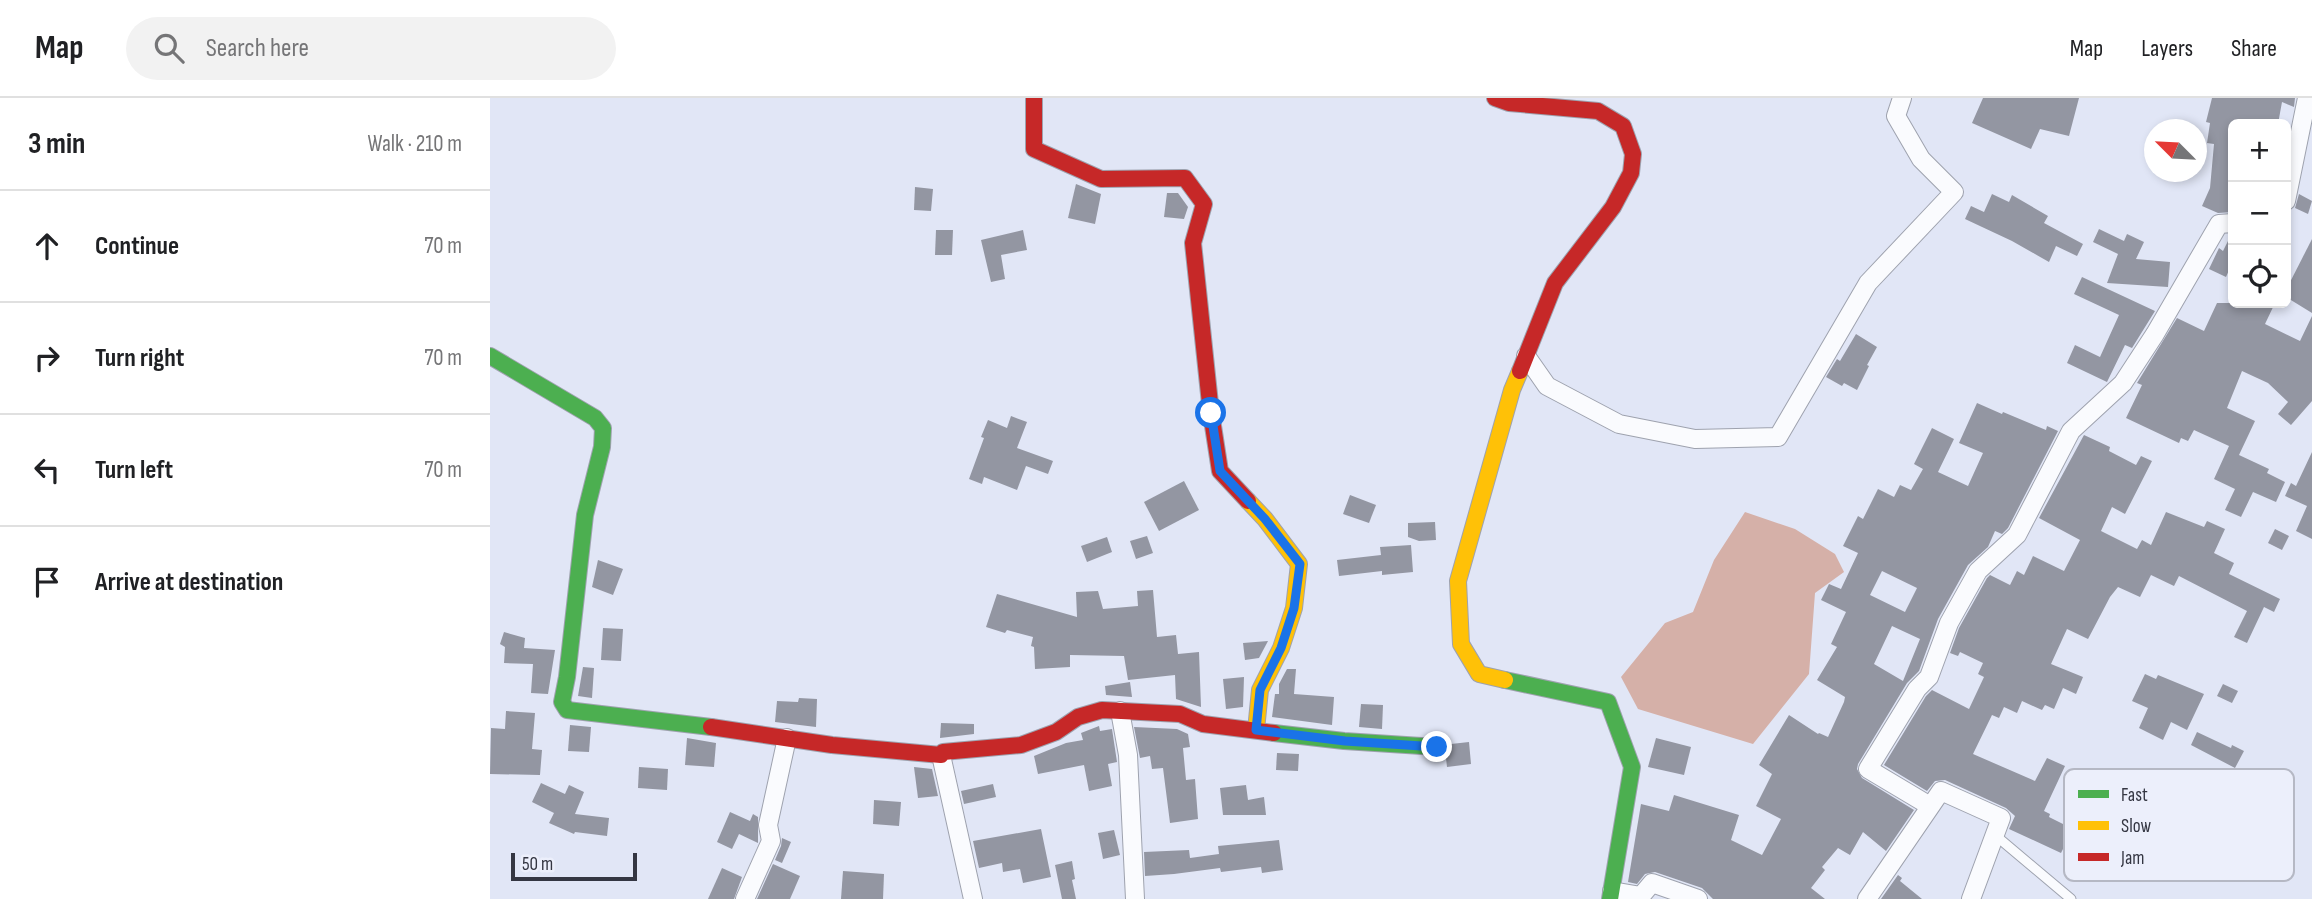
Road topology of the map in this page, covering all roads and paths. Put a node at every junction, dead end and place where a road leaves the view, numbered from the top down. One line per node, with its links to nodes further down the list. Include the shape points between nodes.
1 (1034, 98): 10 (street, via 1034,149 1101,179 1185,178 1204,204 1193,243 1220,471 1300,564 1294,608 1260,690)
2 (1495, 98): 8 (street, via 1598,111 1623,126 1633,154 1631,173 1613,207 1555,283)
3 (1902, 98): 8 (street, via 1896,116 1921,159 1954,192 1868,283 1778,437 1695,439 1619,424 1547,386)
4 (2307, 98): 5 (street)
5 (2290, 182)
6 (2228, 224): 14 (street, via 2219,225 2123,383 2071,431 2017,536 1978,570 1949,623 1929,677 1868,769)
7 (490, 356): 11 (street, via 595,418 603,428 585,515 563,706 578,713)
8 (1526, 356): 16 (street, via 1512,390 1458,582 1461,644 1479,674 1608,702 1632,767)
9 (1121, 711): 10 (street, via 1180,714 1203,724); 13 (street, via 1102,710 1078,717 1056,732 1021,745); 19 (street, via 1128,754)
10 (1256, 730): 12 (street)
11 (788, 738): 13 (street); 17 (street, via 768,825 771,841)
12 (1437, 747)
13 (941, 755): 18 (street)
14 (1930, 806): 15 (street, via 1941,791 2001,818); 21 (street)
15 (1995, 835): 22 (street); 23 (lane)
16 (1611, 895): 20 (street, via 1641,896 1652,883)
17 (745, 899)
18 (972, 899)
19 (1135, 899)
20 (1698, 899)
21 (1867, 899)
22 (1971, 899)
23 (2071, 899)

